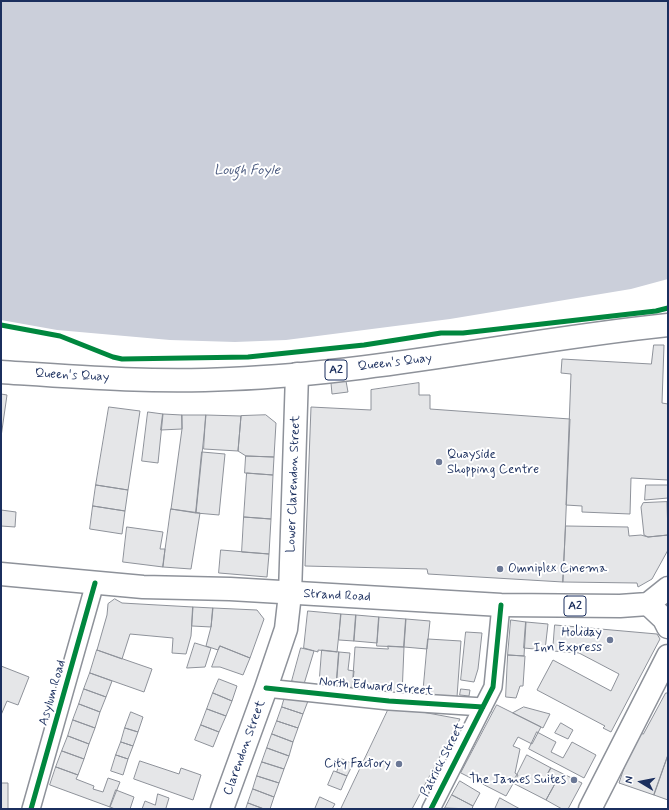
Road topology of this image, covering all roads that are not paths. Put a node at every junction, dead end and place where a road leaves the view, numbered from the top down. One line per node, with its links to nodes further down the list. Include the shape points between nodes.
1 (668, 325): 3 (main road, Queen's Quay / A2, via 619,330 402,364)
2 (1, 372): 3 (main road, Queen's Quay / A2, via 150,380 230,379)
3 (297, 374): 7 (main road, Lower Clarendon Street)
4 (1, 574): 5 (main road, Strand Road / A2)
5 (95, 583): 7 (main road, Strand Road / A2); 14 (street, Asylum Road)
6 (668, 588): 8 (main road)
7 (290, 594): 9 (main road, Strand Road / A2); 12 (main road, Clarendon Street, via 286,629)
8 (648, 604): 9 (main road, Strand Road / A2); 10 (main road, via 664,619)
9 (501, 605): 13 (street, Patrick Street, via 493,686)
10 (668, 628)
11 (668, 656): 17 (main road)
12 (266, 688): 13 (street, North Edward Street, via 389,701); 15 (main road, Clarendon Street)
13 (483, 707): 16 (street, Patrick Street)
14 (34, 808)
15 (222, 809)
16 (431, 809)
17 (590, 809)

